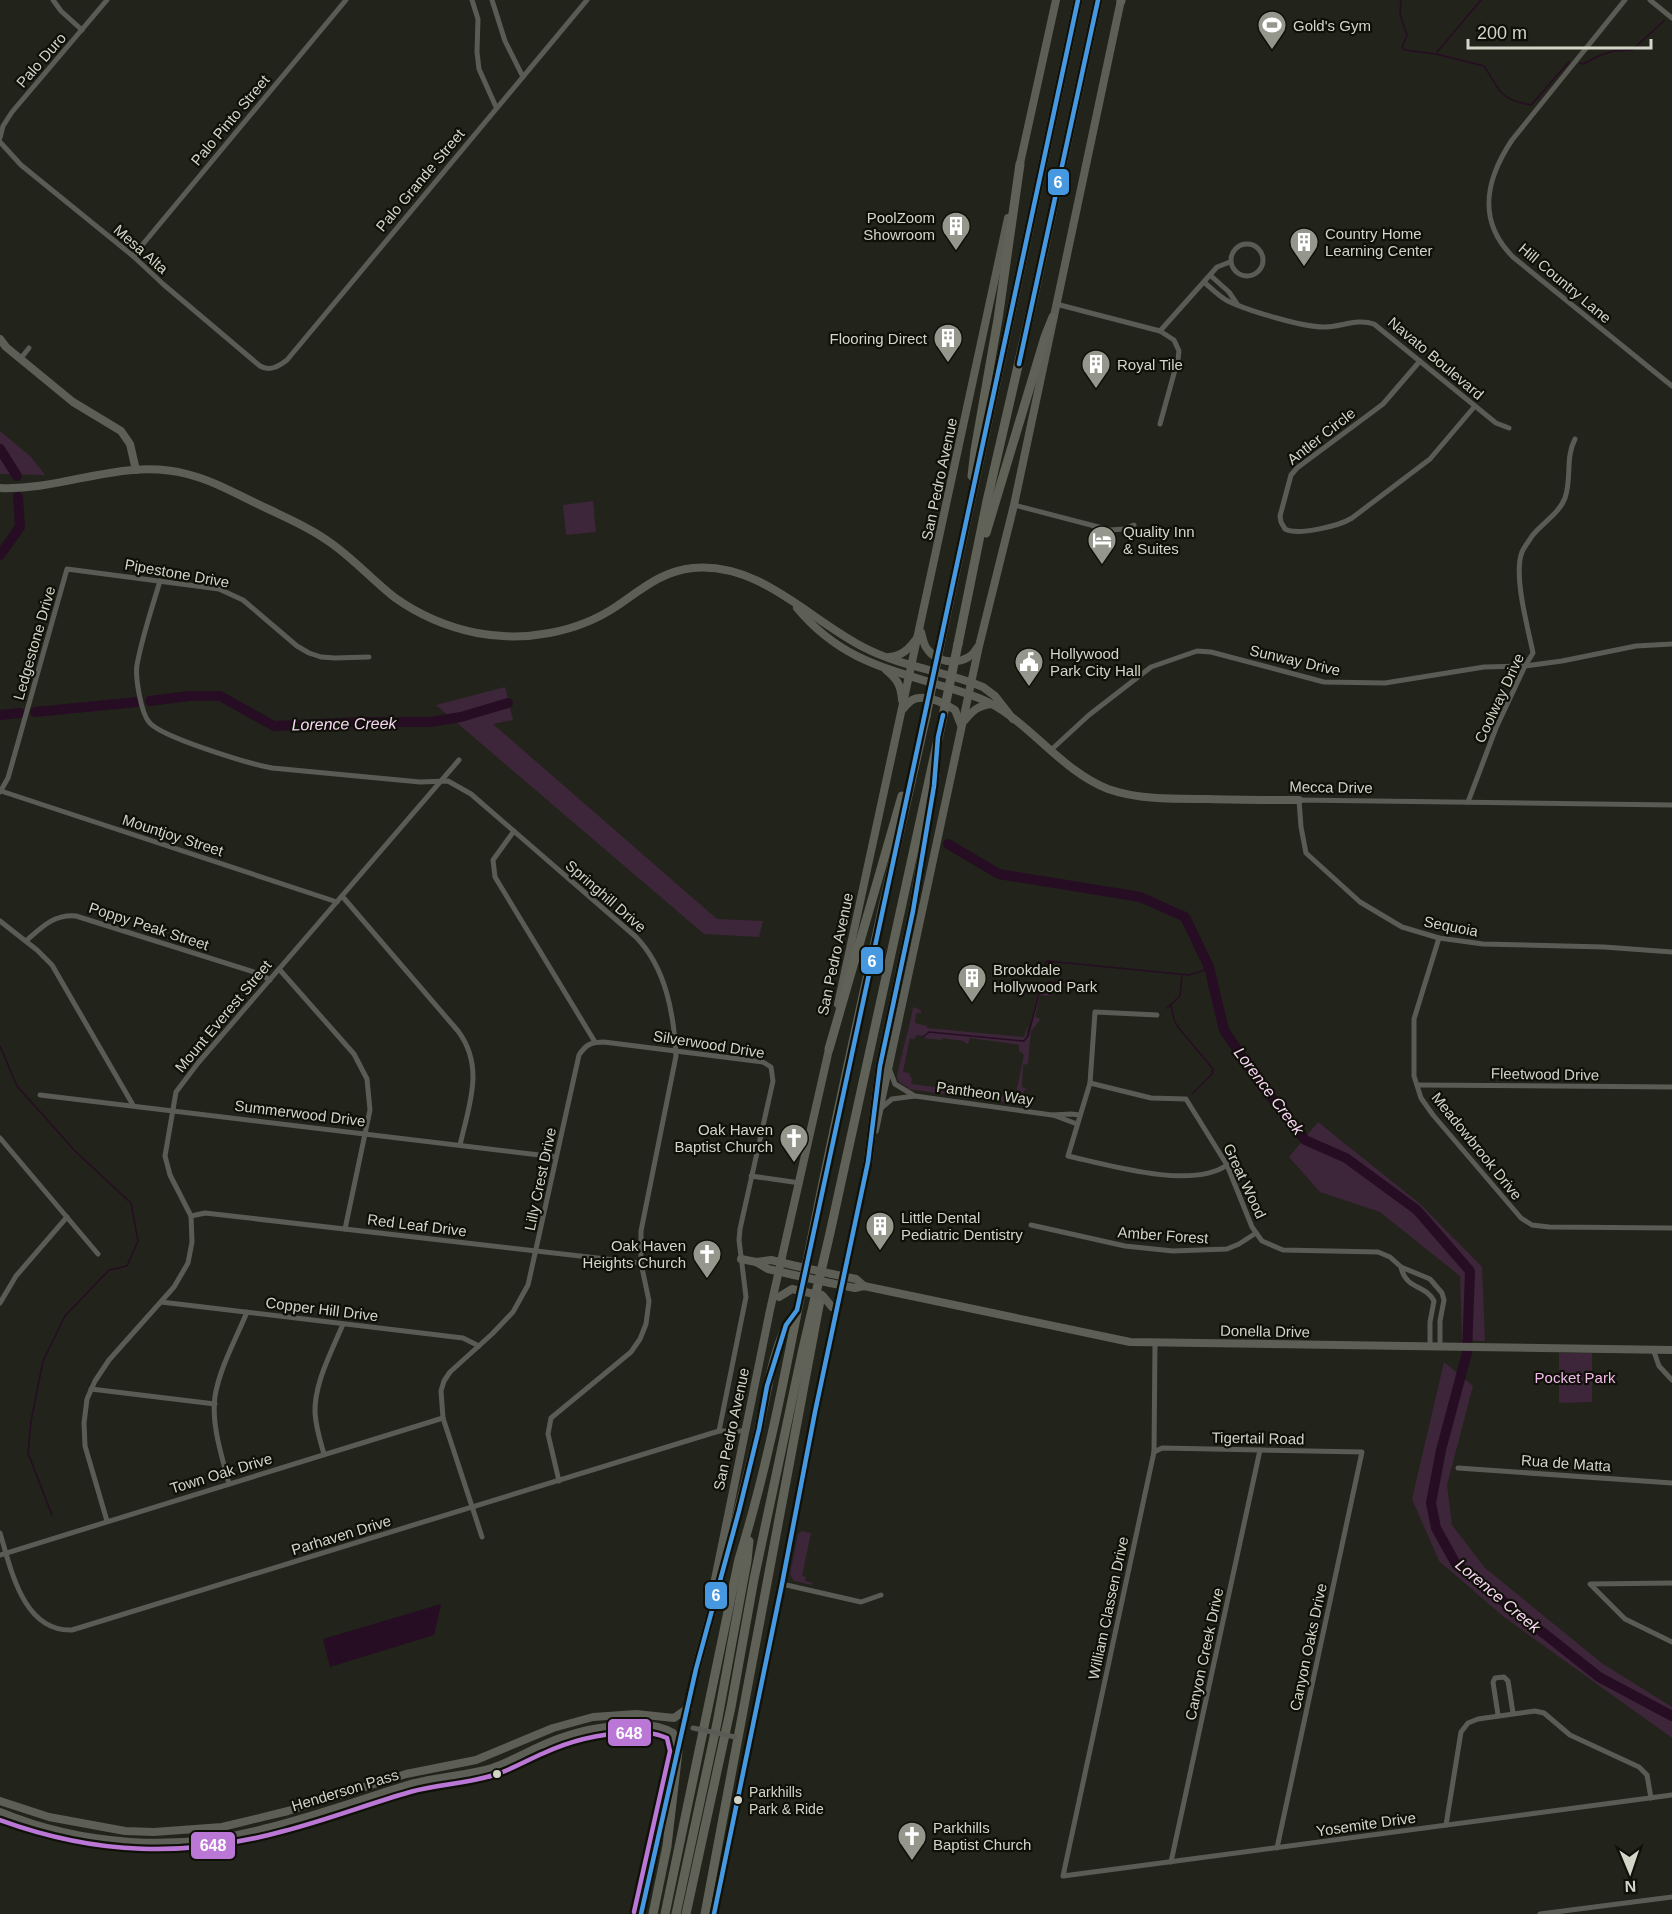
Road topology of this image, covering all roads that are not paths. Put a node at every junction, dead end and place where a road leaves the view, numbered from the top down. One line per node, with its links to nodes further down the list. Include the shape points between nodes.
1 (53, 0): 14 (street)
2 (107, 0): 14 (street, Palo Duro)
3 (346, 0): 19 (street, Palo Pinto Street)
4 (472, 0): 16 (street, via 478,19 479,69)
5 (492, 0): 15 (street, via 501,32)
6 (587, 0): 15 (street, Palo Grande Street)
7 (1056, 0): 18 (main road, San Pedro Avenue)
8 (1078, 0): 40 (highway)
9 (1098, 0): 42 (highway)
10 (1121, 0): 23 (main road)
11 (1625, 0): 32 (street, Hill Country Lane, via 1498,161 1489,189 1490,214 1500,241 1513,257)
12 (1650, 0): 13 (street)
13 (1672, 18)
14 (82, 30): 17 (street, Palo Duro, via 12,112 3,126)
15 (523, 77): 16 (street, Palo Grande Street)
16 (496, 107): 31 (street, Palo Grande Street, via 287,360)
17 (0, 142): 19 (street, Mesa Alta, via 21,165)
18 (1020, 164): 40 (highway, via 975,450); 46 (main road, San Pedro Avenue)
19 (133, 256): 31 (street, Mesa Alta)
20 (1230, 262): 20 (street, via 1235,272 1246,277 1260,269 1263,258 1255,246 1245,244 1233,251); 21 (street)
21 (1210, 275): 22 (street); 24 (street)
22 (1204, 282): 24 (street, Navato Boulevard); 26 (street)
23 (1056, 304): 25 (main road); 26 (street)
24 (1238, 305): 30 (street, Navato Boulevard, via 1320,327 1359,321 1374,324)
25 (1053, 317): 39 (main road); 42 (highway)
26 (1160, 331): 34 (street, via 1174,339 1179,351)
27 (0, 339): 29 (main road)
28 (29, 348): 29 (street)
29 (21, 358): 37 (main road, via 76,405 121,431)
30 (1420, 361): 33 (street, Navato Boulevard); 33 (street, Antler Circle, via 1383,404 1291,475 1280,516 1285,529 1297,532 1352,518 1430,459)
31 (268, 369)
32 (1672, 386)
33 (1475, 406): 35 (street, Navato Boulevard)
34 (1160, 424)
35 (1509, 428)
36 (1575, 439): 52 (street, Coolway Drive, via 1564,500 1522,552 1520,583 1533,653)
37 (136, 470): 38 (main road, Mecca Drive, via 44,486); 45 (main road, Mecca Drive, via 188,474 227,489 316,532 394,597 422,614 476,633 530,636 569,628 607,612 656,578 693,568 732,571 773,588)
38 (0, 488)
39 (1014, 506): 41 (street, via 1110,530); 47 (main road)
40 (968, 519): 59 (highway, bridge)
41 (1134, 525)
42 (976, 561): 63 (highway, bridge)
43 (68, 569): 44 (street, Pipestone Drive); 67 (street, Ledgestone Drive)
44 (160, 581): 49 (street, Pipestone Drive, via 236,595 297,646 315,656); 66 (street, Springhill Drive, via 137,668 144,714 154,728 272,768 420,782)
45 (793, 602): 50 (main road, Mecca Drive, via 850,640); 53 (main road, Mecca Drive, via 833,642)
46 (920, 631): 47 (main road, via 928,651 948,661 966,660); 50 (main road, via 903,654); 51 (main road, San Pedro Avenue)
47 (981, 639): 55 (main road)
48 (1672, 644): 52 (street, Sunway Drive, via 1636,645)
49 (369, 657)
50 (886, 657): 51 (main road, Mecca Drive)
51 (912, 665): 54 (main road, San Pedro Avenue); 55 (main road, Mecca Drive)
52 (1525, 666): 64 (street, Sunway Drive, via 1484,667 1385,683 1347,684 1197,651 1151,667); 69 (street, Coolway Drive)
53 (884, 668): 54 (main road, Mecca Drive); 58 (main road, via 901,687)
54 (910, 676): 56 (main road, Mecca Drive); 58 (main road, San Pedro Avenue)
55 (971, 682): 56 (main road); 60 (main road, Mecca Drive, via 995,696)
56 (969, 694): 57 (main road, Mecca Drive); 61 (main road)
57 (991, 704): 60 (main road, Mecca Drive); 61 (main road, via 973,710)
58 (902, 710): 62 (main road, via 919,697 948,705 958,714); 82 (main road, San Pedro Avenue)
59 (926, 716): 82 (highway); 127 (highway)
60 (1013, 719): 64 (main road, Mecca Drive)
61 (964, 721): 62 (main road)
62 (962, 732): 84 (main road)
63 (938, 737): 102 (highway, via 933,796 880,1066); 111 (highway)
64 (1051, 750): 68 (main road, Mecca Drive, via 1083,776 1129,794 1169,799)
65 (459, 760): 66 (street, Mount Everest Street)
66 (441, 780): 71 (street, Springhill Drive, via 464,789); 72 (street, Mount Everest Street)
67 (1, 791): 73 (street, Mountjoy Street)
68 (1299, 800): 69 (street, Mecca Drive); 75 (street, Sequoia, via 1306,853 1360,902 1402,927)
69 (1468, 802): 70 (street, Mecca Drive)
70 (1672, 805)
71 (514, 831): 81 (street, via 493,860 495,877); 83 (street, Springhill Drive, via 636,937 651,955 664,983)
72 (342, 896): 73 (street, Mount Everest Street); 99 (street, via 467,1043 474,1065 473,1079)
73 (337, 902): 78 (street, Mount Everest Street)
74 (0, 921): 76 (street)
75 (1439, 938): 77 (street, Sequoia, via 1483,944); 86 (street, Meadowbrook Drive, via 1413,1019)
76 (26, 941): 79 (street, Poppy Peak Street, via 51,919 76,916); 90 (street, via 52,965)
77 (1672, 952)
78 (279, 969): 79 (street, Mount Everest Street); 96 (street, via 362,1067 370,1092)
79 (270, 980): 92 (street, Mount Everest Street, via 179,1087)
80 (1157, 1015): 85 (street, via 1095,1012)
81 (595, 1042): 83 (street, Silverwood Drive); 101 (street, Lilly Crest Drive, via 579,1054)
82 (829, 1049): 105 (main road, San Pedro Avenue)
83 (676, 1051): 104 (street, Silverwood Drive, via 763,1062 771,1067 773,1081); 117 (street, Springhill Drive, via 643,1214)
84 (889, 1068): 89 (street, Pantheon Way, via 895,1084); 91 (main road)
85 (1090, 1083): 94 (street); 103 (street, Great Wood, via 1151,1098 1186,1099)
86 (1417, 1085): 87 (street, Fleetwood Drive); 109 (street, Meadowbrook Drive, via 1433,1115 1521,1218 1532,1225)
87 (1672, 1088)
88 (40, 1095): 90 (street, Summerwood Drive)
89 (915, 1095): 91 (street, Pantheon Way, via 892,1099); 93 (street, Pantheon Way)
90 (133, 1105): 92 (street, Summerwood Drive)
91 (880, 1108): 102 (main road)
92 (173, 1111): 96 (street, Summerwood Drive); 106 (street, Mount Everest Street, via 166,1164)
93 (1052, 1115): 94 (street, Pantheon Way); 95 (street, Pantheon Way)
94 (1080, 1115): 95 (street)
95 (1077, 1124): 103 (street, via 1068,1156 1152,1174 1194,1176)
96 (366, 1133): 99 (street, Summerwood Drive); 110 (street)
97 (0, 1138): 98 (street)
98 (5, 1144): 100 (street); 107 (street)
99 (459, 1145): 101 (street, Summerwood Drive)
100 (0, 1150)
101 (556, 1157): 113 (street, Lilly Crest Drive)
102 (868, 1162): 121 (main road)
103 (1227, 1165): 112 (street, Great Wood)
104 (751, 1176): 105 (street); 115 (street, Silverwood Drive, via 739,1240)
105 (800, 1184): 118 (main road, San Pedro Avenue)
106 (191, 1216): 110 (street, Red Leaf Drive, via 205,1214); 124 (street, Mount Everest Street, via 188,1263)
107 (67, 1217): 114 (street); 125 (street, via 16,1276)
108 (1030, 1225): 112 (street, Amber Forest, via 1125,1246 1173,1251 1227,1249)
109 (1672, 1228)
110 (345, 1229): 113 (street, Red Leaf Drive)
111 (830, 1233): 189 (highway); 190 (highway, via 818,1318)
112 (1256, 1233): 119 (street, Great Wood, via 1283,1250 1370,1251 1387,1255)
113 (537, 1251): 117 (street, Red Leaf Drive); 132 (street, Lilly Crest Drive, via 528,1286 519,1302)
114 (98, 1254)
115 (741, 1259): 116 (main road, Donella Drive); 141 (street, Silverwood Drive, via 744,1314)
116 (756, 1262): 118 (main road, Donella Drive); 120 (main road, Donella Drive)
117 (641, 1263): 148 (street, Springhill Drive, via 649,1309 640,1339 620,1362 551,1418 548,1434)
118 (782, 1263): 120 (main road, San Pedro Avenue); 121 (main road, Donella Drive, bridge)
119 (1401, 1267): 133 (street, Great Wood, via 1409,1283 1434,1301); 134 (street, Great Wood, via 1430,1279 1442,1293)
120 (779, 1272): 122 (main road, Donella Drive, bridge); 126 (main road, San Pedro Avenue)
121 (843, 1276): 122 (main road); 123 (main road, Donella Drive)
122 (841, 1286): 123 (main road, Donella Drive); 130 (main road)
123 (864, 1286): 131 (main road, Donella Drive, via 1130,1342)
124 (161, 1302): 128 (street, Copper Hill Drive); 138 (street, Mount Everest Street, via 109,1360)
125 (0, 1303)
126 (770, 1310): 130 (main road, bridge, via 779,1297 792,1289 823,1296 832,1307); 142 (main road, San Pedro Avenue)
127 (797, 1310): 153 (highway); 161 (highway, via 786,1325 767,1386 742,1499)
128 (247, 1312): 129 (street, Copper Hill Drive); 139 (street, via 220,1376)
129 (343, 1324): 132 (street, Copper Hill Drive, via 463,1338); 146 (street, via 316,1402)
130 (833, 1326): 158 (main road)
131 (1155, 1343): 133 (main road, Donella Drive); 144 (street, William Classen Drive)
132 (479, 1346): 140 (street, Lilly Crest Drive, via 444,1381)
133 (1430, 1346): 134 (main road, Donella Drive)
134 (1442, 1346): 135 (main road, Donella Drive)
135 (1653, 1349): 136 (main road, Donella Drive); 137 (street, via 1659,1366)
136 (1672, 1350)
137 (1672, 1380)
138 (91, 1389): 139 (street); 152 (street, Mount Everest Street, via 84,1423 86,1446)
139 (215, 1404): 150 (street, via 218,1442)
140 (443, 1418): 146 (street, Town Oak Drive); 151 (street, Lilly Crest Drive)
141 (719, 1431): 142 (street, Parhaven Drive); 148 (street, Parhaven Drive)
142 (744, 1431): 161 (main road, San Pedro Avenue)
143 (1260, 1450): 144 (street, Tigertail Road, via 1162,1448); 145 (street, Tigertail Road); 182 (street, Canyon Creek Drive)
144 (1154, 1452): 183 (street, William Classen Drive)
145 (1362, 1452): 181 (street, Canyon Oaks Drive)
146 (324, 1454): 150 (street, Town Oak Drive)
147 (1458, 1468): 149 (street, Rua de Matta)
148 (560, 1481): 151 (street, Parhaven Drive)
149 (1672, 1483)
150 (229, 1484): 152 (street, Town Oak Drive)
151 (473, 1507): 155 (street, Lilly Crest Drive); 156 (street, Parhaven Drive, via 72,1630 55,1628 40,1620 21,1593)
152 (107, 1521): 156 (street, Town Oak Drive)
153 (751, 1521): 187 (highway, via 739,1559); 188 (highway, via 717,1723)
154 (0, 1533): 156 (street, Parhaven Drive)
155 (482, 1537)
156 (3, 1554)
157 (1672, 1583): 160 (street, via 1590,1584 1625,1619)
158 (782, 1584): 159 (street, via 861,1602); 191 (main road)
159 (881, 1595)
160 (1672, 1642)
161 (696, 1669): 162 (main road, San Pedro Avenue)
162 (688, 1708): 165 (main road, Henderson Pass, via 674,1718 616,1715); 166 (main road, San Pedro Avenue)
163 (1514, 1713): 164 (street); 164 (street, via 1508,1681 1500,1677 1493,1682); 172 (street, via 1544,1713 1570,1735 1639,1767 1647,1775)
164 (1498, 1715): 177 (street, via 1468,1723 1461,1732)
165 (566, 1725): 167 (main road); 170 (main road, Henderson Pass, via 476,1760 413,1772)
166 (684, 1725): 168 (street, bridge); 169 (main road, San Pedro Avenue)
167 (569, 1734): 169 (main road, Henderson Pass, via 614,1725 664,1727 673,1733); 174 (main road, Henderson Pass, via 495,1767 425,1780)
168 (735, 1737)
169 (678, 1750): 185 (main road, San Pedro Avenue); 186 (highway, via 667,1846)
170 (341, 1794): 174 (main road); 176 (main road, Henderson Pass)
171 (1672, 1795): 172 (street, Yosemite Drive)
172 (1651, 1798): 177 (street, Yosemite Drive)
173 (0, 1802): 178 (main road, Henderson Pass, via 49,1817)
174 (345, 1805): 179 (main road, Henderson Pass)
175 (0, 1812): 180 (main road, Henderson Pass, via 47,1827)
176 (238, 1824): 178 (main road, Henderson Pass); 179 (main road)
177 (1446, 1825): 181 (street, Yosemite Drive)
178 (125, 1831): 180 (main road)
179 (240, 1834): 180 (main road, Henderson Pass, via 193,1842)
180 (128, 1842)
181 (1276, 1848): 182 (street, Yosemite Drive)
182 (1171, 1862): 183 (street, Yosemite Drive)
183 (1063, 1876)
184 (1672, 1897): 192 (street)
185 (641, 1914)
186 (653, 1914)
187 (665, 1914)
188 (676, 1914)
189 (686, 1914)
190 (705, 1914)
191 (714, 1914)
192 (1540, 1914)

